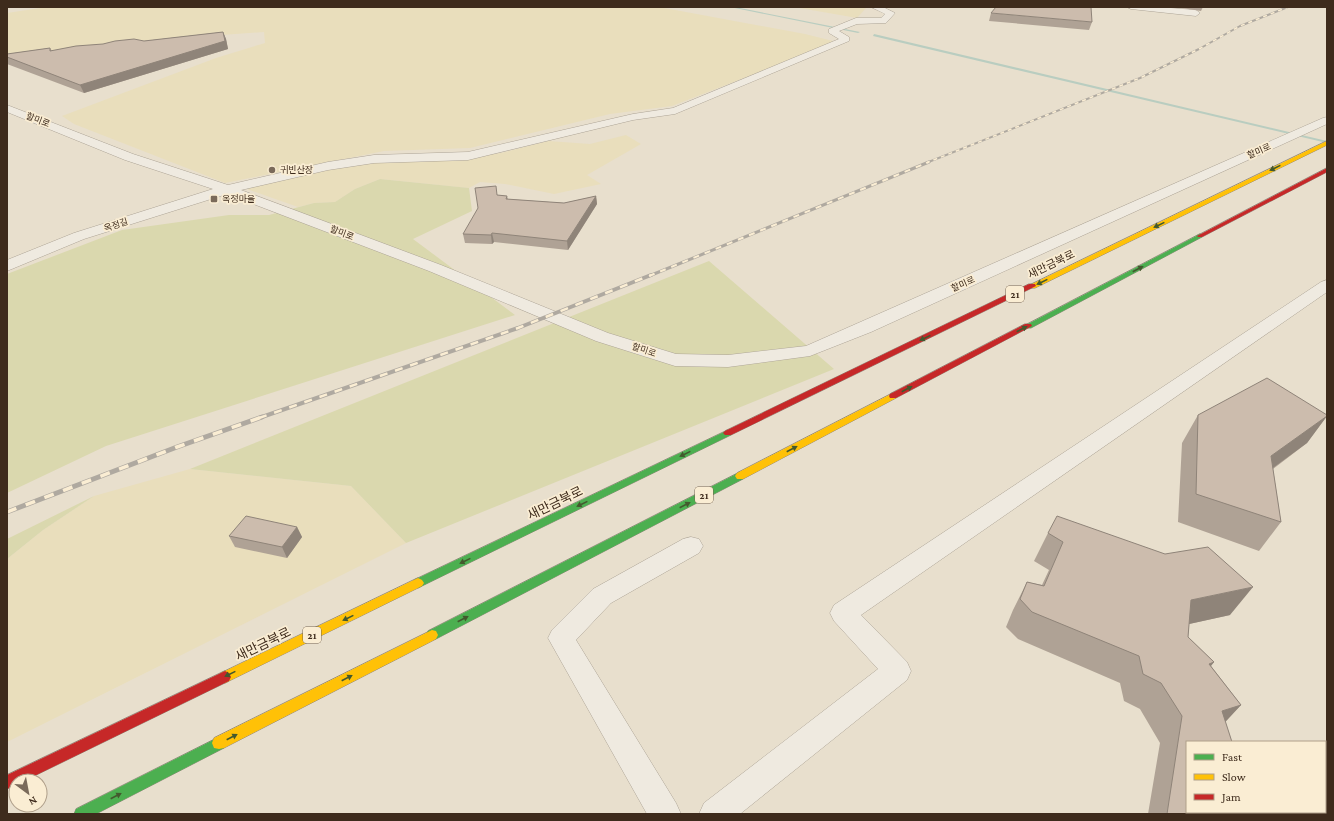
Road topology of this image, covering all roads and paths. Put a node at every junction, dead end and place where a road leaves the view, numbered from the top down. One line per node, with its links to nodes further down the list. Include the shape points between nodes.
1 (875, 7): 8 (street, 옥정길, via 891,13 883,21 856,21 832,31 846,39 675,111 633,117 468,156 374,159 328,166)
2 (1131, 7): 3 (street)
3 (1196, 13)
4 (7, 108): 8 (street, 할미로, via 129,156)
5 (1327, 120): 8 (street, 할미로, via 810,351 728,361 675,360 602,336 435,268)
6 (1327, 143): 12 (highway, 새만금북로 / 21, one-way to 12)
7 (1327, 170): 13 (highway, 21, one-way to 7, via 757,468)
8 (227, 189): 9 (street, 옥정길, via 80,236)
9 (7, 266)
10 (1327, 285): 15 (street, via 843,613 897,671)
11 (691, 546): 14 (street, via 602,596 561,638)
12 (7, 782)
13 (81, 814)
14 (665, 814)
15 (715, 814)

